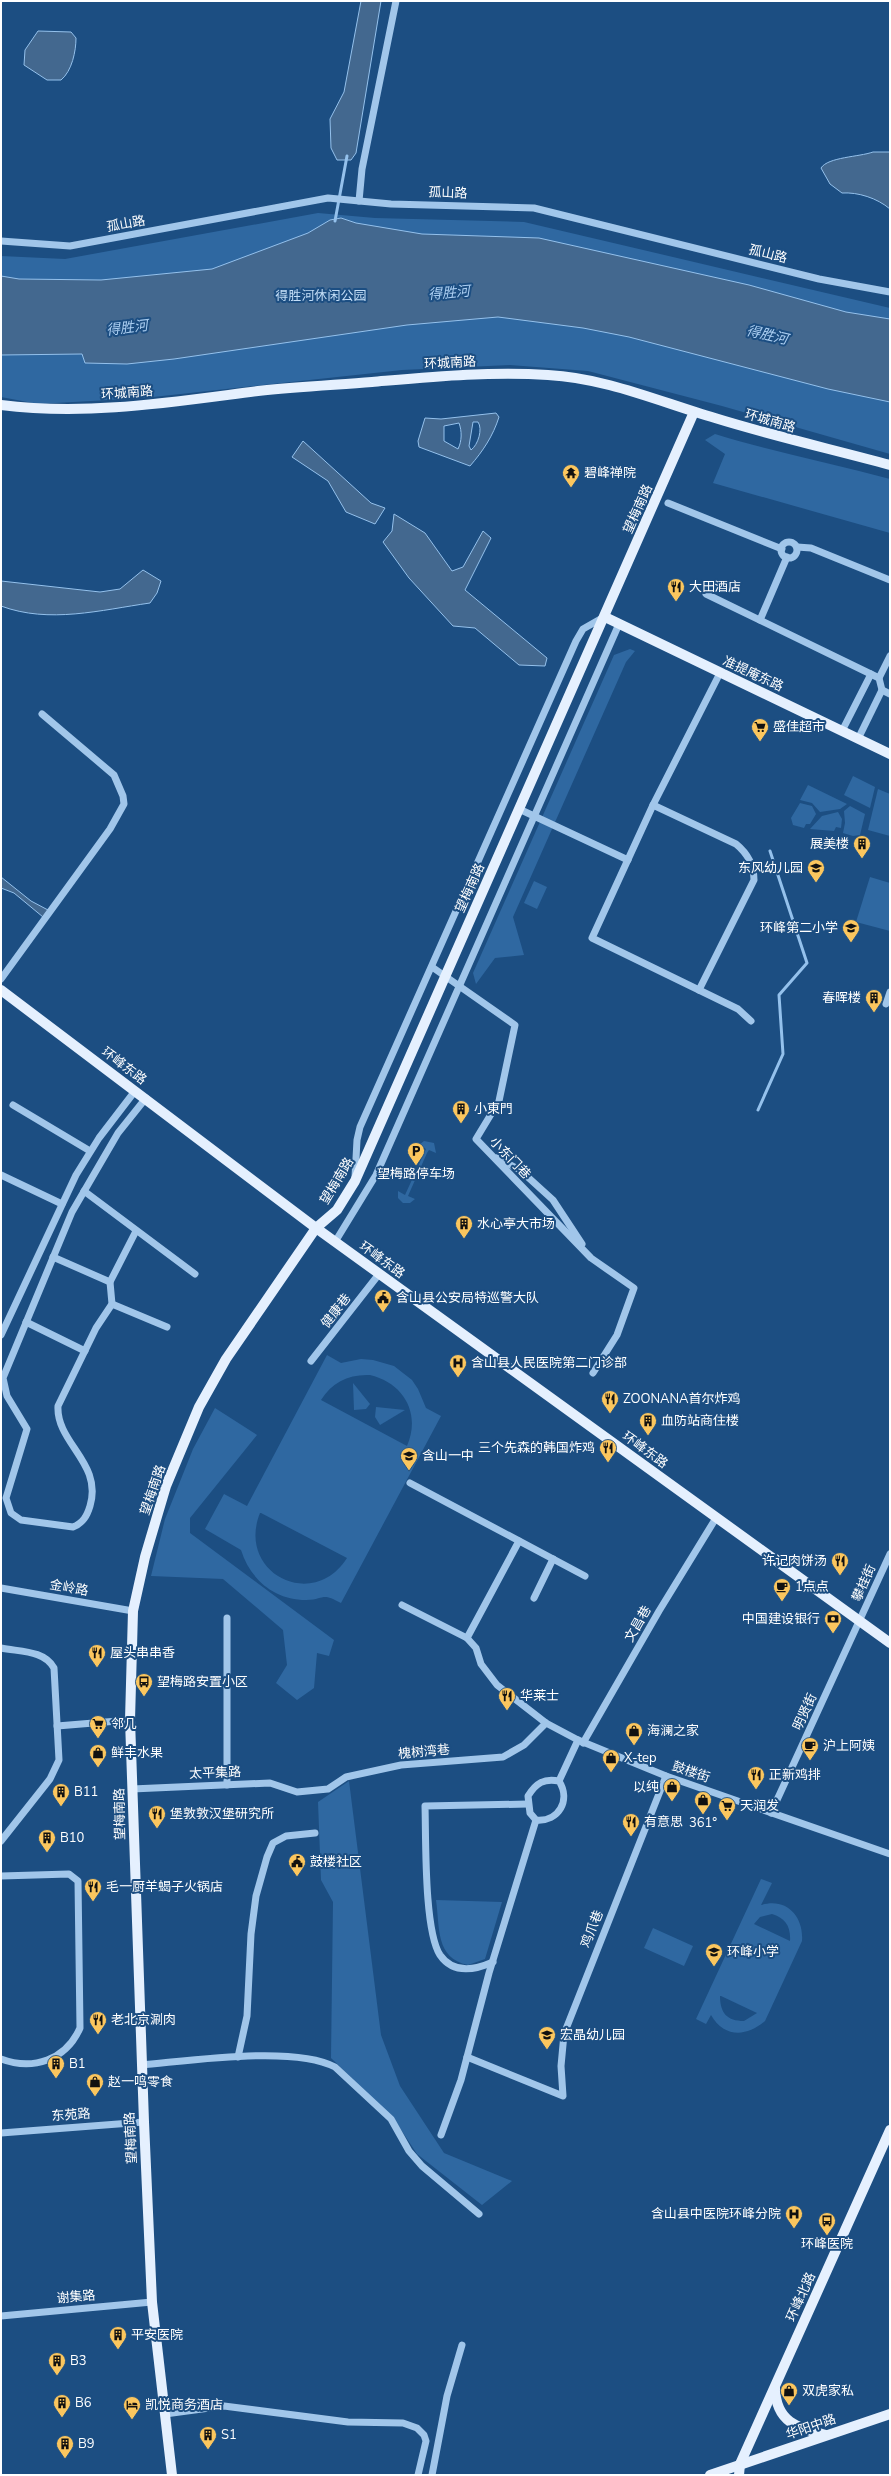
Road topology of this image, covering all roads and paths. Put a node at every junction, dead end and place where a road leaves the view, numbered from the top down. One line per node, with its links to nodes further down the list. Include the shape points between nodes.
1 (396, 1): 2 (street, via 362,169)
2 (359, 201): 3 (street, 孤山路, via 328,198 70,246); 4 (street, 孤山路, via 534,208 819,280)
3 (1, 241)
4 (890, 292)
5 (1, 405): 6 (main road, 环城南路, via 36,410 132,408 261,391 422,377 508,374 578,378 662,399)
6 (694, 412): 7 (main road, 环城南路, via 784,439); 14 (main road, 望梅南路)
7 (890, 465)
8 (668, 504): 10 (street)
9 (797, 547): 10 (street, via 788,542); 11 (street, via 794,556); 12 (street, via 811,548)
10 (782, 549): 11 (street)
11 (787, 557): 15 (street)
12 (890, 580)
13 (706, 594): 15 (street)
14 (605, 616): 16 (main road, 准提庵东路); 23 (main road, 望梅南路); 29 (main road, 望梅南路); 32 (street, via 583,629 576,641)
15 (760, 620): 19 (street)
16 (619, 624): 18 (main road, 准提庵东路); 30 (street)
17 (890, 656): 20 (street)
18 (720, 673): 25 (main road, 准提庵东路); 28 (street)
19 (871, 674): 20 (street); 25 (street)
20 (879, 678): 21 (street)
21 (882, 690): 22 (street); 26 (street)
22 (890, 694)
23 (569, 696)
24 (42, 714): 34 (street, via 114,775 124,796 124,804 110,829)
25 (842, 731): 26 (main road, 准提庵东路)
26 (858, 739): 27 (main road, 准提庵东路)
27 (890, 754)
28 (653, 805): 31 (street); 37 (street, via 736,844 743,850 754,873 754,880)
29 (519, 809): 30 (street); 33 (main road, 望梅南路)
30 (534, 816): 31 (street); 35 (street)
31 (628, 860): 37 (street, via 592,938)
32 (432, 967): 33 (street); 47 (street, via 360,1127)
33 (446, 976): 35 (street); 47 (main road, 望梅南路)
34 (1, 979)
35 (460, 985): 45 (street, 小东门巷, via 515,1025 499,1101 476,1140); 52 (street, via 376,1175)
36 (1, 990): 41 (main road, 环峰东路)
37 (699, 990): 40 (street, via 738,1009)
38 (890, 992): 39 (street)
39 (886, 1004)
40 (752, 1021)
41 (135, 1091): 42 (main road, 环峰东路); 44 (street)
42 (146, 1098): 48 (street, via 118,1133); 50 (main road, 环峰东路)
43 (13, 1106): 44 (street)
44 (90, 1151): 49 (street)
45 (491, 1155): 54 (street, 小东门巷); 54 (street, via 520,1170 553,1200)
46 (1, 1175): 49 (street)
47 (355, 1181): 50 (main road, 望梅南路, via 337,1210)
48 (84, 1190): 51 (street); 53 (street)
49 (62, 1204): 61 (street)
50 (316, 1228): 52 (main road, 环峰东路); 74 (main road, 望梅南路, via 226,1359 199,1407 166,1486 145,1557)
51 (136, 1230): 55 (street); 57 (street)
52 (335, 1242): 56 (main road, 环峰东路)
53 (53, 1257): 57 (street); 59 (street)
54 (591, 1258): 64 (street, 小东门巷, via 634,1288 617,1335)
55 (195, 1274)
56 (379, 1274): 63 (street, 健康巷); 66 (main road, 环峰东路)
57 (110, 1282): 58 (street)
58 (112, 1304): 60 (street); 62 (street)
59 (26, 1322): 62 (street); 62 (street, via 3,1378 7,1396 27,1429 6,1498 10,1513 21,1520 74,1527 80,1524 89,1510 92,1488 90,1473 58,1414 58,1406)
60 (167, 1327)
61 (1, 1335)
62 (85, 1351)
63 (311, 1362)
64 (593, 1373)
65 (410, 1483): 67 (street)
66 (716, 1518): 76 (main road, 环峰东路); 83 (street, 文昌巷)
67 (519, 1541): 69 (street); 77 (street)
68 (890, 1554): 76 (street, 攀桂街)
69 (553, 1560): 70 (street); 72 (street)
70 (585, 1576)
71 (1, 1588): 74 (street, 金岭路)
72 (534, 1598)
73 (402, 1605): 77 (street)
74 (133, 1611): 80 (main road, 望梅南路)
75 (227, 1618): 86 (street)
76 (860, 1622): 78 (main road, 环峰东路); 90 (street, 明贤街)
77 (468, 1638): 81 (street, 鼓楼街, via 476,1648 481,1664 497,1685)
78 (890, 1643)
79 (1, 1648): 82 (street, via 41,1655 50,1661 54,1668)
80 (130, 1720): 82 (street); 87 (main road, 望梅南路)
81 (546, 1723): 83 (street, 鼓楼街); 88 (street, 槐树湾巷, via 524,1745 503,1757 401,1765 346,1778 328,1789)
82 (57, 1726): 93 (street, via 59,1760 56,1771)
83 (581, 1742): 84 (street, 鼓楼街); 85 (street, 文昌巷)
84 (666, 1776): 90 (street, 鼓楼街); 98 (street, 鸡爪巷, via 564,2034 561,2066 563,2096)
85 (559, 1781): 89 (street, via 541,1781 531,1792); 91 (street, via 564,1790 560,1812 546,1821)
86 (227, 1785): 87 (street, 太平集路); 88 (street, 太平集路, via 270,1783)
87 (132, 1789): 100 (main road, 望梅南路)
88 (297, 1792)
89 (528, 1804): 91 (street, via 530,1813); 96 (street, via 425,1806 429,1898 435,1943 441,1955 457,1968 477,1969)
90 (771, 1812): 94 (street, 鼓楼街)
91 (536, 1820): 96 (street)
92 (315, 1833): 97 (street, via 286,1836 273,1843 267,1857 254,1911 247,2016)
93 (1, 1841)
94 (890, 1854)
95 (1, 1876): 99 (street, via 69,1874 78,1881 80,2028 74,2041 53,2058 26,2065)
96 (492, 1962): 98 (street)
97 (238, 2057): 100 (street); 105 (street, via 270,2055 326,2062 335,2067 391,2119 409,2151 422,2166)
98 (467, 2057): 104 (street)
99 (1, 2058)
100 (141, 2065): 101 (main road, 望梅南路)
101 (144, 2122): 103 (street, 东苑路); 106 (main road, 望梅南路)
102 (890, 2130): 109 (main road, 环峰北路)
103 (1, 2133)
104 (442, 2135)
105 (479, 2214)
106 (152, 2302): 107 (street, 谢集路); 110 (main road, 望梅南路)
107 (1, 2316)
108 (462, 2346): 116 (street, via 447,2396)
109 (775, 2386): 112 (main road, via 776,2402 784,2418 805,2430); 113 (main road, 环峰北路)
110 (165, 2414): 114 (main road, 望梅南路); 115 (street, via 224,2406 348,2422 403,2423 417,2428 426,2441)
111 (890, 2414): 112 (main road, 华阳中路)
112 (826, 2436): 113 (main road, 华阳中路)
113 (740, 2464): 117 (main road, 华阳中路); 118 (main road, 环峰北路)
114 (172, 2475)
115 (418, 2475)
116 (432, 2475)
117 (710, 2475)
118 (738, 2475)

